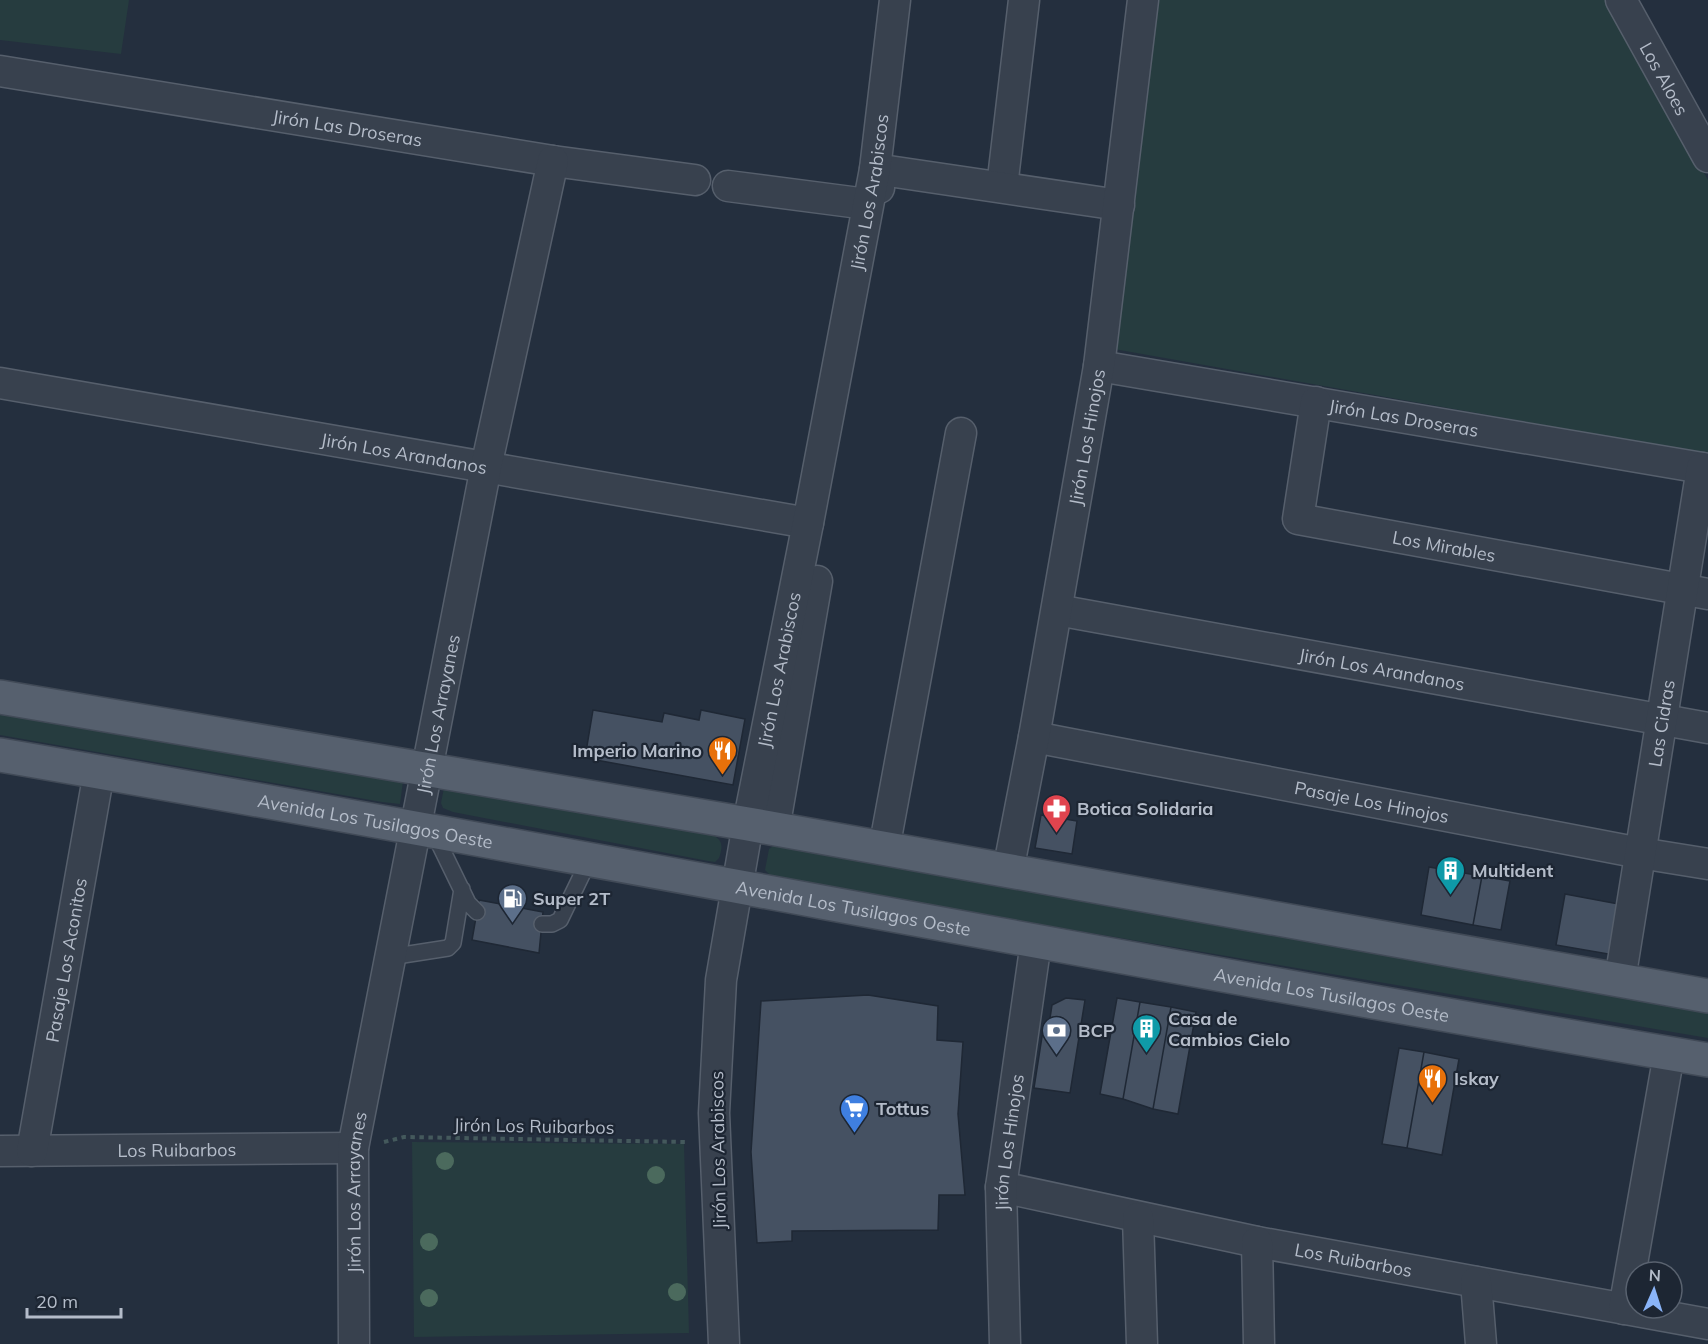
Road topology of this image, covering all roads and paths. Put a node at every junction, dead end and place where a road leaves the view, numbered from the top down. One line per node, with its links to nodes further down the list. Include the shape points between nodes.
1 (895, 0): 8 (street, Jirón Los Arabiscos)
2 (1024, 0): 11 (street)
3 (1143, 0): 13 (street, Jirón Los Hinojos)
4 (1621, 0): 6 (street, Los Aloes)
5 (0, 71): 7 (street, Jirón Las Droseras)
6 (1708, 158)
7 (553, 161): 9 (street, Jirón Las Droseras); 18 (street, Jirón Los Arrayanes)
8 (875, 169): 11 (street); 12 (street, Jirón Los Arabiscos); 30 (street, via 883,205)
9 (695, 180)
10 (728, 186): 12 (street)
11 (1002, 187): 13 (street)
12 (867, 204): 20 (street, Jirón Los Arabiscos)
13 (1119, 204): 14 (street, Jirón Los Hinojos)
14 (1099, 366): 16 (street, Jirón Las Droseras); 22 (street, Jirón Los Hinojos)
15 (0, 383): 18 (street, Jirón Los Arandanos)
16 (1316, 402): 19 (street, Jirón Las Droseras); 21 (street, Los Mirables, via 1298,519)
17 (961, 433): 32 (street)
18 (486, 467): 20 (street, Jirón Los Arandanos); 28 (street, Jirón Los Arrayanes)
19 (1705, 469): 21 (street, Las Cidras)
20 (808, 523): 30 (street, Jirón Los Arabiscos)
21 (1695, 592): 24 (street, Las Cidras)
22 (1057, 609): 24 (street, Jirón Los Arandanos); 26 (street, Jirón Los Hinojos)
23 (0, 697): 28 (main road)
24 (1662, 719): 25 (street, Jirón Los Arandanos); 33 (street, Las Cidras)
25 (1708, 728)
26 (1034, 737): 33 (street, Pasaje Los Hinojos); 36 (street, Jirón Los Hinojos)
27 (0, 755): 29 (main road, Avenida Los Tusilagos Oeste)
28 (428, 769): 30 (main road); 31 (street, Jirón Los Arrayanes)
29 (99, 772): 31 (main road, Avenida Los Tusilagos Oeste); 50 (street, Pasaje Los Aconitos)
30 (761, 827): 32 (main road); 37 (street, Jirón Los Arabiscos)
31 (424, 830): 34 (main road, Avenida Los Tusilagos Oeste); 38 (lane); 42 (street, Jirón Los Arrayanes)
32 (884, 849): 36 (main road)
33 (1640, 854): 35 (street, Pasaje Los Hinojos); 43 (street, Las Cidras)
34 (589, 860): 37 (main road, Avenida Los Tusilagos Oeste); 40 (lane, via 560,920)
35 (1708, 864)
36 (1008, 872): 43 (main road)
37 (738, 886): 41 (main road, Avenida Los Tusilagos Oeste); 47 (street, Jirón Los Arabiscos, via 721,980)
38 (462, 889): 39 (lane); 42 (lane, via 453,943 448,948)
39 (477, 912)
40 (542, 924)
41 (1036, 942): 45 (main road, Avenida Los Tusilagos Oeste); 51 (street, Jirón Los Hinojos)
42 (390, 957): 48 (street, Jirón Los Arrayanes)
43 (1620, 980): 44 (main road)
44 (1708, 996)
45 (1669, 1054): 46 (main road, Avenida Los Tusilagos Oeste); 54 (street)
46 (1708, 1060)
47 (716, 1143): 48 (path, Jirón Los Ruibarbos, via 404,1137); 60 (street, Jirón Los Arabiscos)
48 (353, 1148): 50 (street, Los Ruibarbos); 59 (street, Jirón Los Arrayanes)
49 (0, 1151): 50 (street, Los Ruibarbos)
50 (32, 1151)
51 (1001, 1187): 52 (street, Los Ruibarbos); 61 (street, Jirón Los Hinojos)
52 (1138, 1218): 53 (street, Los Ruibarbos); 62 (street)
53 (1257, 1242): 55 (street, Los Ruibarbos); 63 (street)
54 (1633, 1260)
55 (1476, 1282): 56 (street, Los Ruibarbos); 64 (street)
56 (1624, 1309)
57 (1660, 1320): 58 (street, Los Ruibarbos)
58 (1693, 1330)
59 (354, 1344)
60 (724, 1344)
61 (1005, 1344)
62 (1142, 1344)
63 (1259, 1344)
64 (1481, 1344)

